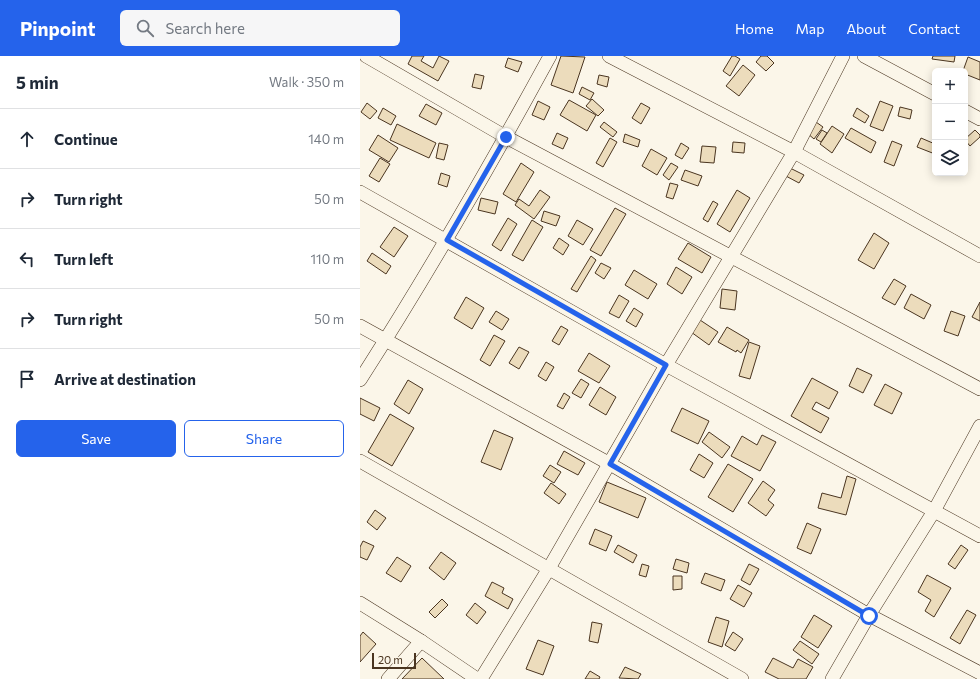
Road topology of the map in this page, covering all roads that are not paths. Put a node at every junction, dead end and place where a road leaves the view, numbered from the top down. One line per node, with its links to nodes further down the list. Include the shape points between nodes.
1 (366, 56): 9 (street)
2 (550, 56): 9 (street)
3 (609, 56): 10 (street)
4 (843, 56): 10 (street)
5 (864, 56): 6 (street)
6 (932, 92)
7 (968, 112): 8 (street)
8 (980, 119)
9 (506, 137): 12 (street); 13 (street)
10 (794, 152): 13 (street); 14 (street)
11 (360, 192): 12 (street)
12 (447, 240): 16 (street); 17 (street)
13 (732, 256): 17 (street); 19 (street)
14 (980, 256)
15 (360, 326): 16 (street)
16 (386, 340): 18 (street); 22 (street)
17 (666, 365): 22 (street); 23 (street)
18 (360, 380)
19 (980, 389)
20 (980, 426): 23 (street)
21 (360, 461): 25 (street)
22 (610, 464): 25 (street); 27 (street)
23 (934, 511): 24 (street); 27 (street)
24 (980, 536)
25 (548, 570): 32 (street); 33 (street)
26 (360, 603): 28 (street)
27 (869, 616): 29 (street); 34 (street)
28 (421, 641): 30 (street); 31 (street)
29 (980, 673)
30 (388, 679)
31 (477, 679)
32 (481, 679)
33 (742, 679)
34 (832, 679)

